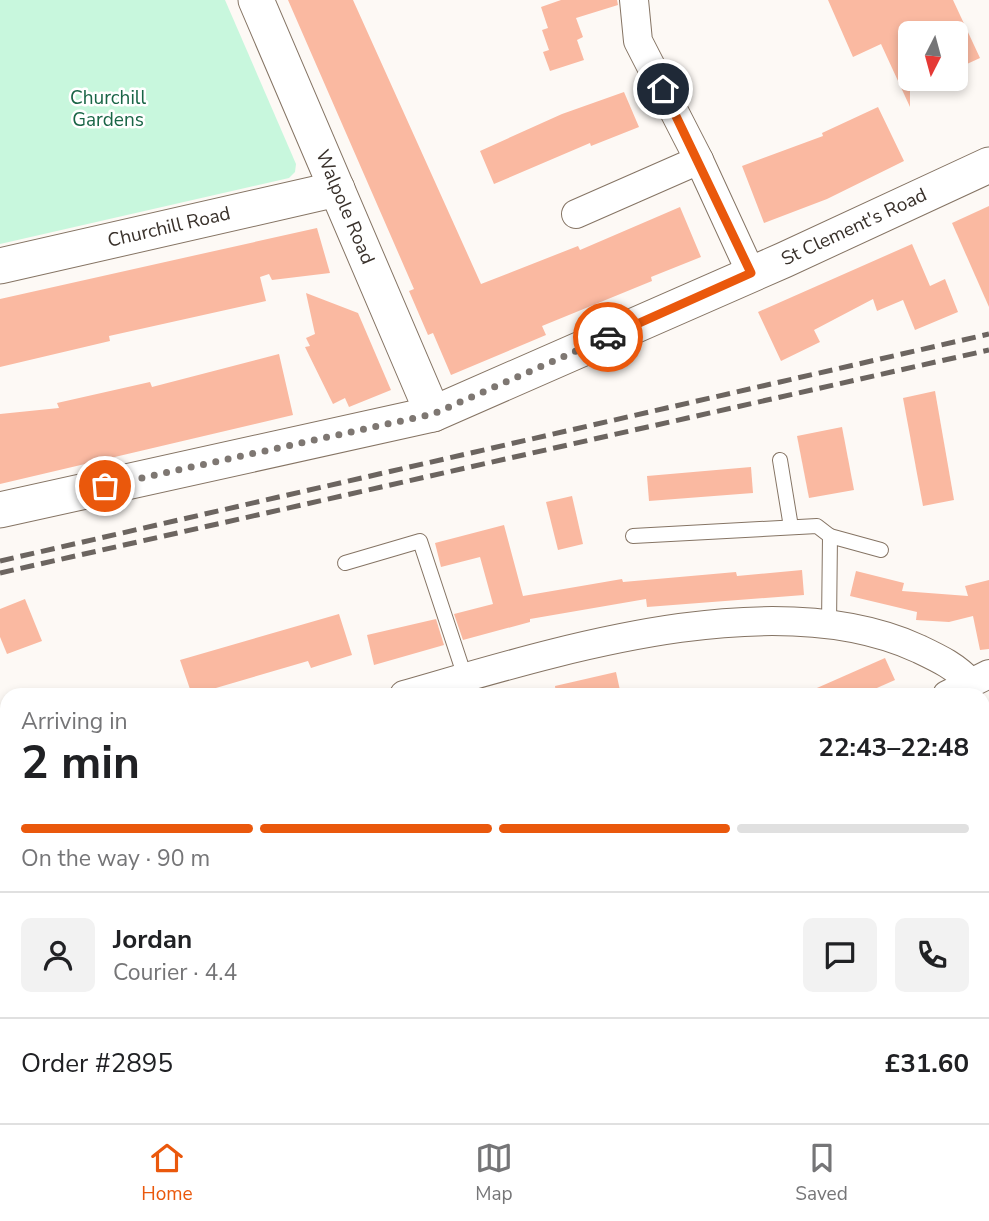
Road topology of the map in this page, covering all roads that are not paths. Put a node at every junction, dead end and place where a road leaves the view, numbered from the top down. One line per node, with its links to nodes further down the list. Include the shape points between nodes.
1 (256, 0): 5 (street, Walpole Road)
2 (634, 0): 3 (street, via 638,41)
3 (699, 160): 6 (street); 8 (street)
4 (989, 165): 8 (street, St Clement's Road)
5 (337, 188): 7 (street, Churchill Road); 9 (street, Walpole Road)
6 (576, 214)
7 (0, 266)
8 (751, 273): 9 (street, St Clement's Road)
9 (433, 414): 11 (street, St Clement's Road)
10 (780, 460): 12 (lane)
11 (0, 510)
12 (791, 527): 13 (lane); 14 (lane, via 817,526)
13 (633, 536)
14 (830, 537): 15 (lane); 17 (lane)
15 (881, 550)
16 (345, 563): 18 (lane, via 420,541)
17 (829, 624): 18 (street, via 756,622 664,630); 19 (street, via 902,641 955,666)
18 (465, 677): 20 (street)
19 (969, 684)
20 (428, 688)

